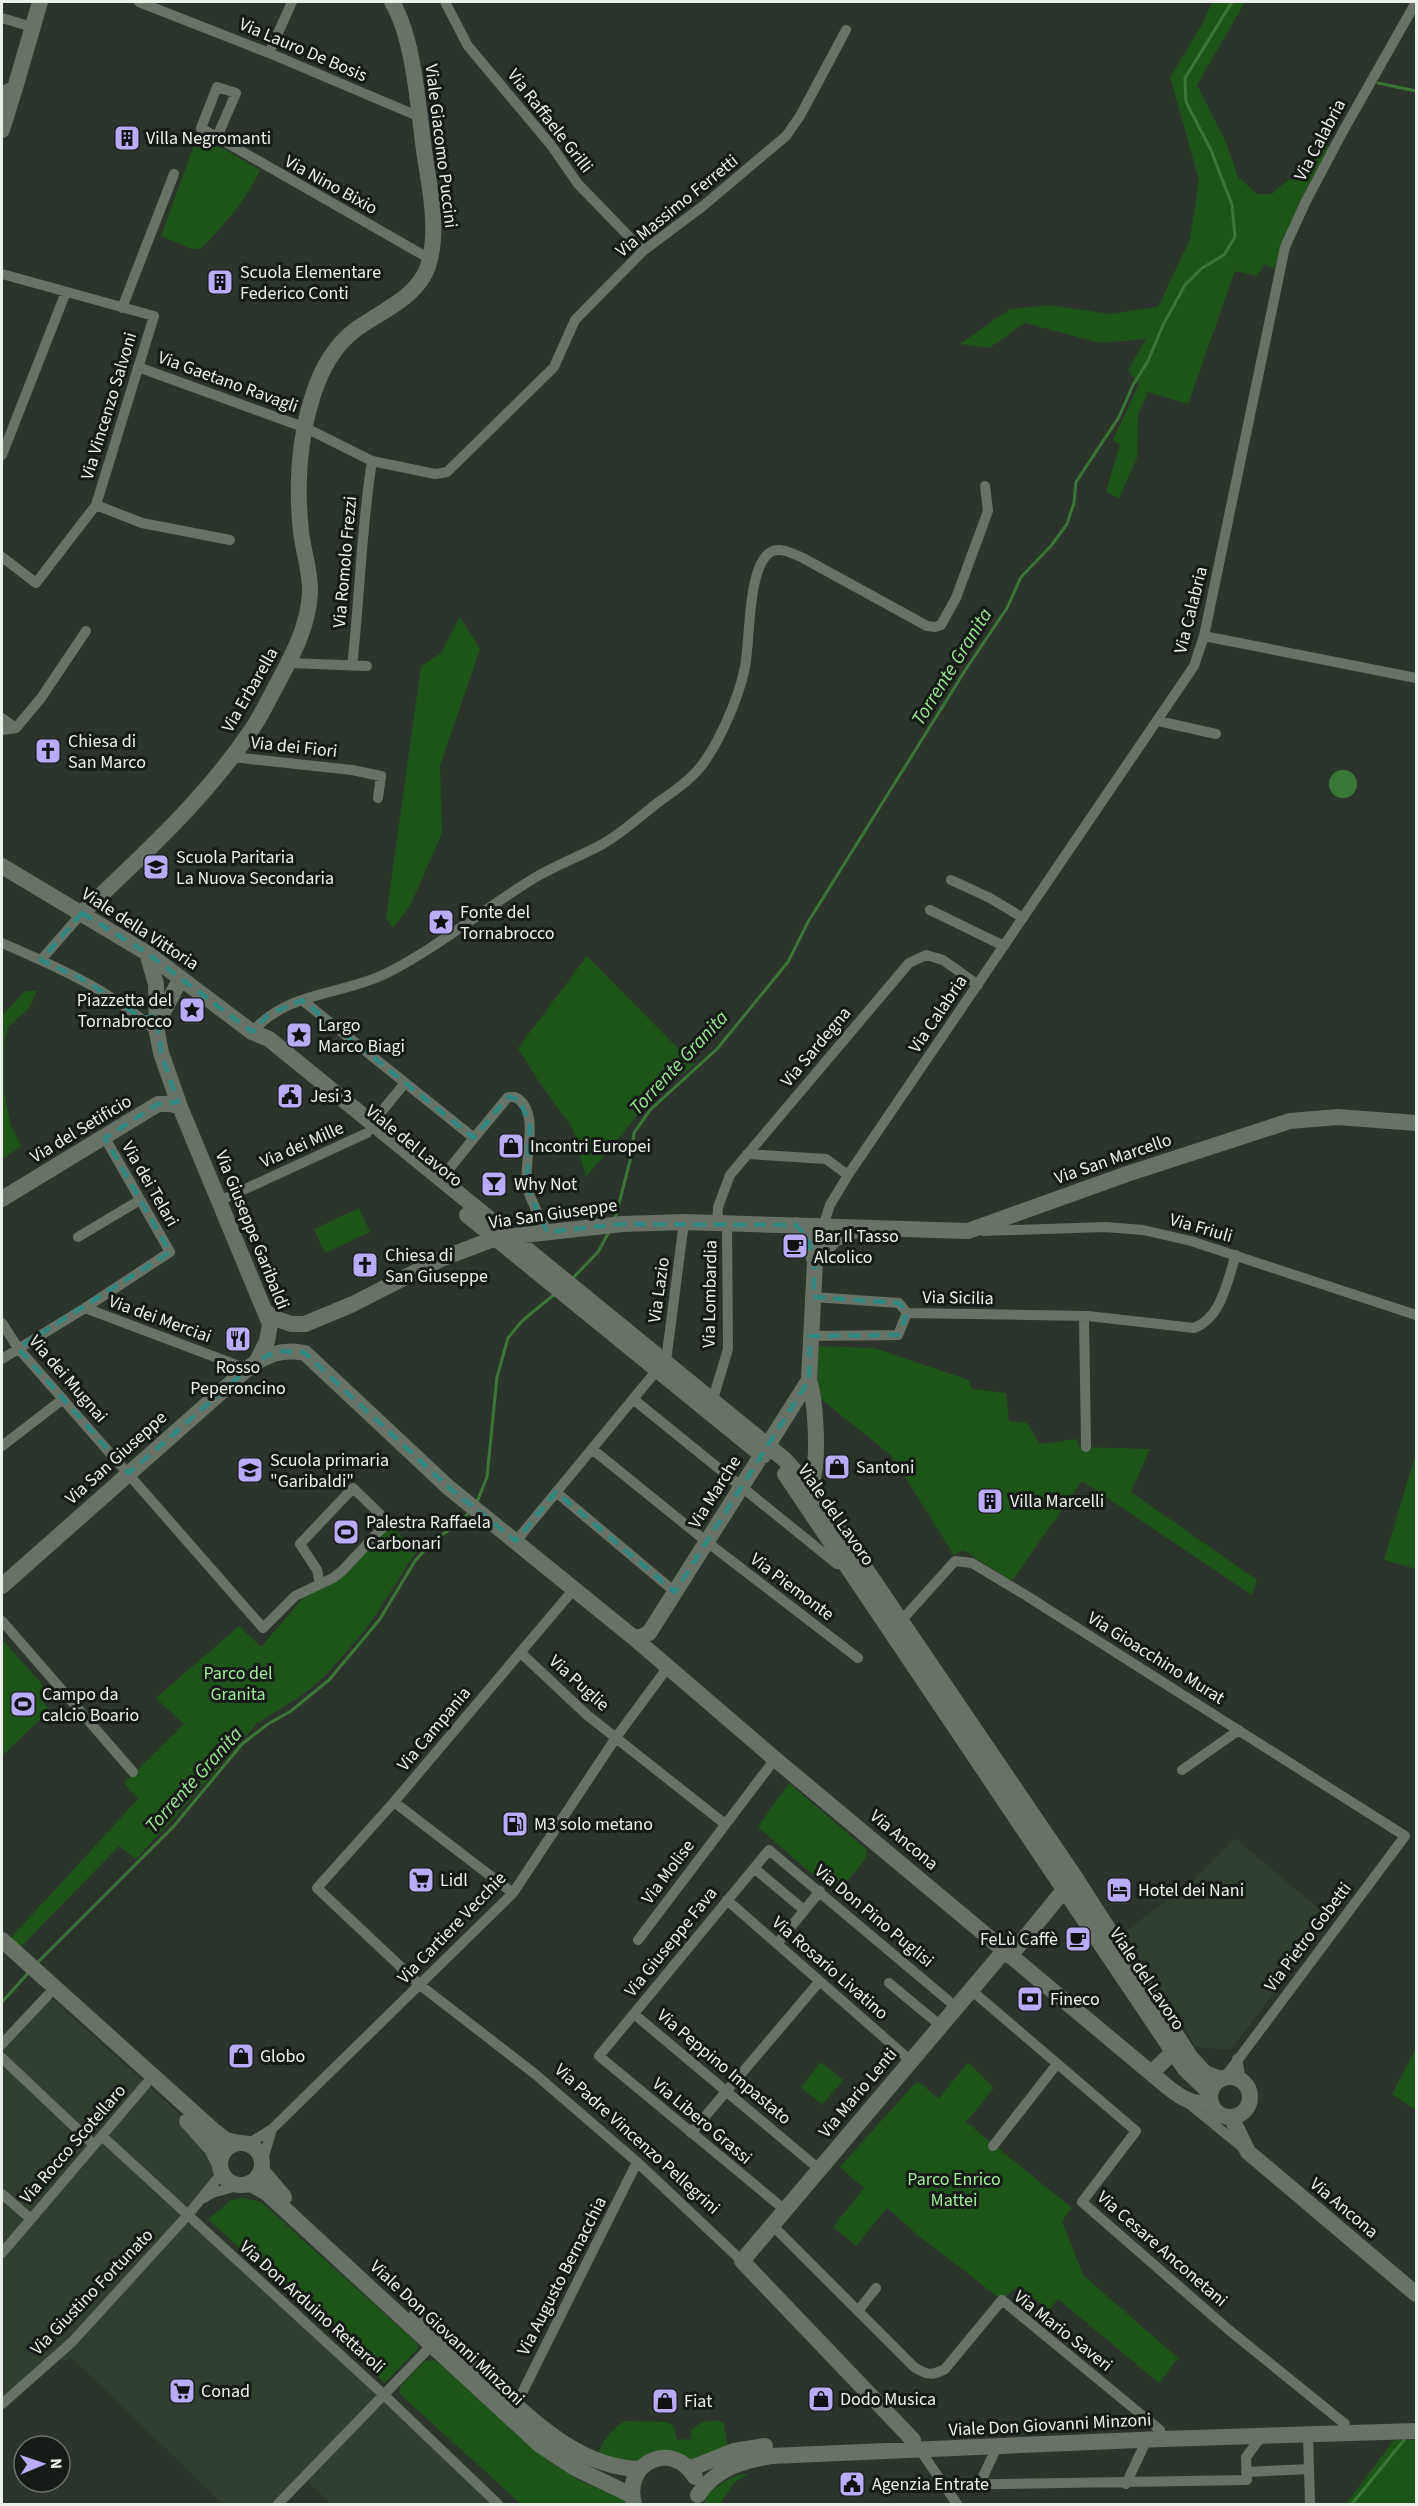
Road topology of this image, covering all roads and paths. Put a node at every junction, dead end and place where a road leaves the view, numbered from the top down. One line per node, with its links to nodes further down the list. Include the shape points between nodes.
1 (40, 2): 8 (main road)
2 (140, 2): 10 (street, Via Lauro De Bosis)
3 (292, 2): 10 (street)
4 (392, 2): 12 (main road, Viale Giacomo Puccini, via 404,27)
5 (445, 2): 16 (street, Via Raffaele Grilli, via 468,46 551,145 578,184)
6 (1416, 2): 30 (street, Via Calabria, via 1347,124 1285,247)
7 (2, 18): 8 (street)
8 (32, 27): 11 (main road)
9 (846, 30): 16 (street, Via Massimo Ferretti, via 786,136)
10 (269, 53): 12 (street, Via Lauro De Bosis)
11 (8, 92): 13 (main road)
12 (420, 117): 17 (main road, Viale Giacomo Puccini, via 433,220)
13 (2, 130)
14 (217, 137): 17 (street, Via Nino Bixio)
15 (174, 174): 20 (street)
16 (644, 251): 24 (street, Via Massimo Ferretti, via 575,320 554,367 447,472 435,474)
17 (430, 259): 22 (main road, Viale Giacomo Puccini, via 414,288 353,332 333,352 312,397)
18 (2, 274): 19 (street)
19 (66, 292): 20 (street); 23 (street)
20 (122, 308): 21 (street, Via Vincenzo Salvoni, via 154,316)
21 (138, 367): 22 (street, Via Gaetano Ravagli); 26 (street, Via Vincenzo Salvoni)
22 (306, 428): 24 (street, Via Massimo Ferretti); 31 (main road, Via Erbarella, via 300,464 299,515 310,590 305,623)
23 (2, 455)
24 (372, 461): 32 (street, Via Romolo Frezzi)
25 (985, 486): 53 (street, via 988,511 946,620 935,627 803,558 782,550 771,551 759,568 737,694 711,752 693,776 609,840 536,878 428,950 377,978)
26 (96, 505): 27 (street, Via Vincenzo Salvoni, via 142,523); 28 (street, Via Vincenzo Salvoni, via 36,583)
27 (230, 540)
28 (2, 557)
29 (86, 631): 37 (street)
30 (1204, 636): 34 (street); 36 (street, Via Calabria, via 1194,666)
31 (290, 663): 32 (street); 40 (main road, Via Erbarella)
32 (352, 666): 33 (street)
33 (367, 666)
34 (1416, 678)
35 (2, 718): 37 (street)
36 (1158, 721): 39 (street); 46 (street, Via Calabria)
37 (16, 728): 38 (street)
38 (2, 730)
39 (1216, 734)
40 (232, 757): 41 (street, Via dei Fiori, via 381,776); 45 (main road, Via Erbarella, via 161,838)
41 (378, 798)
42 (2, 866): 45 (main road, Viale della Vittoria)
43 (951, 880): 46 (street)
44 (930, 910): 48 (street)
45 (82, 913): 49 (main road, Viale della Vittoria); 50 (street)
46 (1023, 918): 48 (street, Via Calabria)
47 (2, 943): 50 (street)
48 (1004, 946): 52 (street, Via Calabria)
49 (147, 953): 51 (main road, Viale della Vittoria); 54 (main road)
50 (41, 960): 55 (street, via 86,981)
51 (181, 978): 56 (main road, via 167,1001); 57 (main road, Viale della Vittoria)
52 (978, 985): 66 (street, Via Sardegna, via 943,960 926,955 909,963); 67 (street, Via Calabria)
53 (302, 1000): 57 (street, via 268,1016); 59 (street)
54 (158, 1009): 55 (street); 56 (main road)
55 (142, 1018): 56 (street)
56 (157, 1032): 58 (main road, Via Giuseppe Garibaldi)
57 (252, 1032): 63 (main road, Viale del Lavoro, via 263,1048)
58 (166, 1067): 60 (main road, Via Giuseppe Garibaldi); 61 (main road, Via del Setificio)
59 (405, 1083): 63 (street); 65 (street)
60 (180, 1107): 61 (main road, Via del Setificio, via 158,1104); 71 (main road, Via Giuseppe Garibaldi)
61 (149, 1110): 64 (main road, Via del Setificio)
62 (1416, 1122): 72 (main road, Via San Marcello, via 1338,1117 1290,1121 1239,1135)
63 (369, 1128): 68 (main road, Viale del Lavoro); 71 (street, Via dei Mille); 83 (main road, Viale del Lavoro)
64 (105, 1138): 69 (main road, Via del Setificio); 70 (street, Via dei Telari)
65 (474, 1138): 68 (street); 80 (street, via 508,1097 522,1102 530,1132 527,1187)
66 (747, 1154): 67 (street, via 826,1159); 74 (street, Via Sardegna, via 730,1175 718,1207)
67 (848, 1175): 76 (street, Via Calabria, via 830,1205)
68 (441, 1179): 82 (main road, Viale del Lavoro)
69 (2, 1199)
70 (140, 1200): 81 (street); 88 (street, Via dei Telari, via 170,1252)
71 (219, 1201): 89 (main road, Via Giuseppe Garibaldi)
72 (1025, 1211): 77 (street); 79 (main road, Via San Marcello)
73 (684, 1222): 74 (main road, Via San Giuseppe); 80 (main road, Via San Giuseppe); 100 (street, Via Lazio)
74 (722, 1223): 75 (main road, Via San Giuseppe); 104 (street, Via Lombardia, via 728,1349)
75 (796, 1225): 76 (main road, Via San Giuseppe); 84 (main road)
76 (824, 1226): 78 (main road, Via San Marcello); 84 (main road, Via Marche)
77 (1045, 1227): 79 (street, Via Friuli); 85 (street, Via Friuli, via 1143,1230)
78 (863, 1228): 79 (main road, Via San Marcello); 84 (main road, via 842,1234)
79 (968, 1231)
80 (547, 1232): 82 (main road, Via San Giuseppe)
81 (78, 1237)
82 (513, 1237): 83 (main road, Via San Giuseppe); 86 (main road, Viale del Lavoro)
83 (496, 1238): 86 (main road, Viale del Lavoro); 94 (main road, Via San Giuseppe, via 441,1259)
84 (820, 1254): 87 (main road, Via Marche)
85 (1236, 1255): 91 (street, Via Friuli); 92 (street, Via Sicilia, via 1216,1310 1204,1324 1194,1328)
86 (547, 1272): 100 (main road, Viale del Lavoro)
87 (813, 1297): 90 (street, via 898,1303); 95 (main road, Via Marche)
88 (85, 1308): 96 (street, Via dei Merciai); 99 (street, Via dei Merciai)
89 (266, 1312): 94 (main road, via 291,1324); 99 (main road, Via Giuseppe Garibaldi, via 267,1341)
90 (907, 1313): 92 (street, Via Sicilia); 95 (street, Via Sicilia, via 898,1335)
91 (1416, 1315)
92 (1084, 1316): 106 (street)
93 (2, 1323): 96 (street, Via dei Mugnai)
94 (305, 1324): 97 (main road, via 301,1338)
95 (810, 1336): 101 (main road, Via Marche)
96 (18, 1348): 98 (street, Via dei Merciai); 102 (street, Via dei Mugnai)
97 (306, 1353): 99 (main road, via 275,1352); 113 (main road, via 448,1487)
98 (2, 1359)
99 (252, 1365): 109 (main road, Via San Giuseppe)
100 (661, 1365): 103 (street); 104 (main road, Viale del Lavoro); 108 (main road, Viale del Lavoro)
101 (808, 1380): 108 (main road, Via Marche); 110 (main road, Via Marche, via 814,1404 815,1468)
102 (63, 1399): 105 (street); 109 (street, Via dei Mugnai)
103 (633, 1399): 107 (street); 111 (street)
104 (714, 1400): 108 (main road, Viale del Lavoro)
105 (2, 1446)
106 (1086, 1447)
107 (592, 1449): 112 (street); 114 (street, Via Piemonte)
108 (765, 1450): 110 (main road, Viale del Lavoro, via 784,1459); 111 (main road, Via Marche); 115 (main road, Viale del Lavoro, via 795,1486)
109 (129, 1473): 116 (street, Via dei Mugnai, via 263,1628 295,1596); 117 (main road, Via San Giuseppe)
110 (810, 1487): 121 (main road, Viale del Lavoro)
111 (741, 1488): 114 (main road, Via Marche); 115 (street, via 837,1564)
112 (556, 1492): 113 (street); 119 (street)
113 (516, 1541): 118 (main road)
114 (707, 1542): 119 (main road, Via Marche); 125 (street, Via Piemonte)
115 (848, 1566): 138 (main road, Viale del Lavoro)
116 (320, 1584): 116 (street, via 342,1571 385,1525 385,1519 353,1488 300,1545 317,1570)
117 (2, 1586)
118 (574, 1589): 123 (main road); 124 (street, Via Campania)
119 (675, 1592): 122 (main road, Via Marche)
120 (2, 1622): 131 (street)
121 (900, 1622): 127 (street, Via Gioacchino Murat, via 955,1561 972,1563); 164 (main road, Viale del Lavoro, via 1075,1878 1191,2058)
122 (654, 1625): 123 (main road, Via Marche, via 645,1636); 126 (main road)
123 (633, 1637): 126 (main road, Via Ancona)
124 (521, 1653): 128 (street, Via Puglie, via 587,1715); 132 (street, Via Campania)
125 (858, 1658)
126 (668, 1667): 128 (street, Via Cartiere Vecchie); 129 (main road, Via Ancona)
127 (1239, 1730): 130 (street); 134 (street, Via Gioacchino Murat)
128 (617, 1736): 133 (street); 140 (street, Via Cartiere Vecchie)
129 (775, 1759): 133 (street, Via Molise); 146 (main road, Via Ancona)
130 (1182, 1770)
131 (133, 1772)
132 (394, 1802): 137 (street, Via Campania); 140 (street)
133 (725, 1824): 144 (street, Via Molise)
134 (1405, 1836): 164 (street, Via Pietro Gobetti, via 1237,2059)
135 (769, 1850): 136 (street, Via Giuseppe Fava); 139 (street, Via Don Pino Puglisi)
136 (754, 1868): 141 (street, Via Giuseppe Fava); 142 (street)
137 (317, 1888): 150 (street, Via Padre Vincenzo Pellegrini)
138 (1064, 1890): 146 (main road, Via Mario Lenti); 157 (main road, Viale del Lavoro)
139 (820, 1892): 142 (street); 153 (street, Via Don Pino Puglisi)
140 (513, 1893): 150 (street, Via Cartiere Vecchie)
141 (727, 1900): 145 (street, Via Rosario Livatino); 154 (street, Via Giuseppe Fava)
142 (804, 1910): 145 (street)
143 (2, 1940): 147 (main road, Viale Don Giovanni Minzoni)
144 (638, 1940)
145 (777, 1944): 148 (street, Via Rosario Livatino)
146 (1007, 1954): 152 (main road, Via Mario Lenti); 162 (main road, Via Ancona)
147 (9, 1956): 151 (main road, Viale Don Giovanni Minzoni)
148 (819, 1982): 160 (street, Via Rosario Livatino); 165 (street)
149 (889, 1983): 155 (street)
150 (420, 1984): 168 (street, Via Cartiere Vecchie); 175 (street, Via Padre Vincenzo Pellegrini, via 535,2074)
151 (44, 1987): 156 (street); 163 (main road, Viale Don Giovanni Minzoni); 171 (main road, Viale Don Giovanni Minzoni, via 213,2130 226,2140)
152 (971, 1990): 153 (main road, Via Mario Lenti); 161 (street, Via Cesare Anconetani)
153 (956, 2007): 155 (main road, Via Mario Lenti)
154 (634, 2014): 158 (street, Via Giuseppe Fava); 165 (street, Via Peppino Impastato)
155 (941, 2026): 160 (main road, Via Mario Lenti)
156 (2, 2044)
157 (1172, 2050): 162 (main road); 164 (main road, Viale del Lavoro, via 1191,2076)
158 (599, 2056): 169 (street, Via Libero Grassi)
159 (2, 2058): 172 (street)
160 (911, 2061): 179 (main road, Via Mario Lenti)
161 (1057, 2064): 173 (street); 197 (street, Via Cesare Anconetani, via 1136,2131 1082,2202)
162 (1151, 2073): 166 (main road, Via Ancona)
163 (146, 2084): 170 (street, Via Rocco Scotellaro); 178 (main road, Viale Don Giovanni Minzoni, via 201,2133)
164 (1221, 2086): 166 (main road, via 1198,2103); 167 (main road, Viale del Lavoro, via 1215,2110); 167 (main road, via 1246,2084 1250,2096 1247,2108)
165 (728, 2091): 169 (street); 179 (street, Via Peppino Impastato)
166 (1180, 2097): 174 (street, Via Ancona)
167 (1237, 2115): 174 (main road, Via Ancona); 177 (main road, Viale del Lavoro)
168 (272, 2129): 171 (street, Via Cartiere Vecchie); 176 (street, Via Cartiere Vecchie)
169 (691, 2133): 183 (street, Via Libero Grassi)
170 (102, 2136): 172 (street, Via Rocco Scotellaro); 184 (street, Via Don Arduino Rettaroli)
171 (244, 2144): 176 (main road, Viale Don Giovanni Minzoni, via 258,2151); 178 (main road, via 223,2152)
172 (94, 2145): 185 (street, Via Rocco Scotellaro)
173 (993, 2146)
174 (1248, 2152): 177 (main road, Via Ancona)
175 (637, 2162): 188 (street, Via Padre Vincenzo Pellegrini); 195 (street, Via Augusto Bernacchia)
176 (261, 2167): 180 (main road); 195 (main road, Viale Don Giovanni Minzoni, via 282,2196)
177 (1268, 2167): 190 (main road, Via Ancona)
178 (221, 2169): 180 (main road, Viale Don Giovanni Minzoni, via 229,2182); 182 (street, Via Giustino Fortunato)
179 (819, 2169): 183 (main road, Via Mario Lenti)
180 (245, 2184): 182 (street, Via Giustino Fortunato); 192 (main road, Viale Don Giovanni Minzoni, via 267,2193)
181 (2, 2194): 185 (street)
182 (201, 2200): 184 (street, Via Giustino Fortunato)
183 (785, 2210): 186 (main road, Via Mario Lenti)
184 (187, 2216): 193 (street, Via Don Arduino Rettaroli); 194 (street, Via Giustino Fortunato, via 72,2342)
185 (31, 2219): 187 (street, Via Rocco Scotellaro)
186 (772, 2225): 188 (main road, Via Mario Lenti); 191 (street, Via Mario Saveri)
187 (2, 2253)
188 (741, 2261): 202 (main road, Via Padre Vincenzo Pellegrini)
189 (876, 2288): 191 (street)
190 (1416, 2294)
191 (858, 2311): 200 (street, Via Mario Saveri, via 914,2367 933,2375 945,2369 1002,2300)
192 (431, 2346): 193 (street); 211 (main road, Viale Don Giovanni Minzoni, via 540,2445)
193 (384, 2395): 213 (street); 214 (street, Via Don Arduino Rettaroli)
194 (2, 2404)
195 (516, 2405): 204 (main road, Viale Don Giovanni Minzoni, via 551,2436 583,2454 624,2469)
196 (1416, 2420): 197 (main road, Viale Don Giovanni Minzoni)
197 (1345, 2424): 200 (main road, Viale Don Giovanni Minzoni)
198 (1416, 2431): 199 (main road, Viale Don Giovanni Minzoni)
199 (1308, 2434): 201 (main road, Viale Don Giovanni Minzoni); 206 (street)
200 (1153, 2435): 201 (main road, Viale Don Giovanni Minzoni); 202 (main road, Viale Don Giovanni Minzoni); 203 (main road, Viale Don Giovanni Minzoni); 208 (street)
201 (1262, 2436): 207 (street, via 1246,2457)
202 (916, 2445): 203 (main road, Viale Don Giovanni Minzoni); 205 (main road, Viale Don Giovanni Minzoni, via 762,2446 734,2451); 209 (street, Via Padre Vincenzo Pellegrini); 212 (main road, Viale Don Giovanni Minzoni, via 753,2459 717,2474 705,2484)
203 (997, 2447): 210 (street)
204 (639, 2469): 205 (main road, via 659,2458 670,2458); 211 (main road, Viale Don Giovanni Minzoni, via 633,2481)
205 (689, 2469): 212 (main road, Viale Don Giovanni Minzoni, via 696,2481)
206 (1309, 2469): 207 (street); 216 (street)
207 (1246, 2472): 208 (street, via 1247,2480)
208 (1126, 2484): 210 (street)
209 (943, 2485): 210 (street); 215 (street, Via Padre Vincenzo Pellegrini)
210 (979, 2485)
211 (632, 2500)
212 (696, 2500)
213 (278, 2505)
214 (498, 2505)
215 (957, 2505)
216 (1310, 2505)

